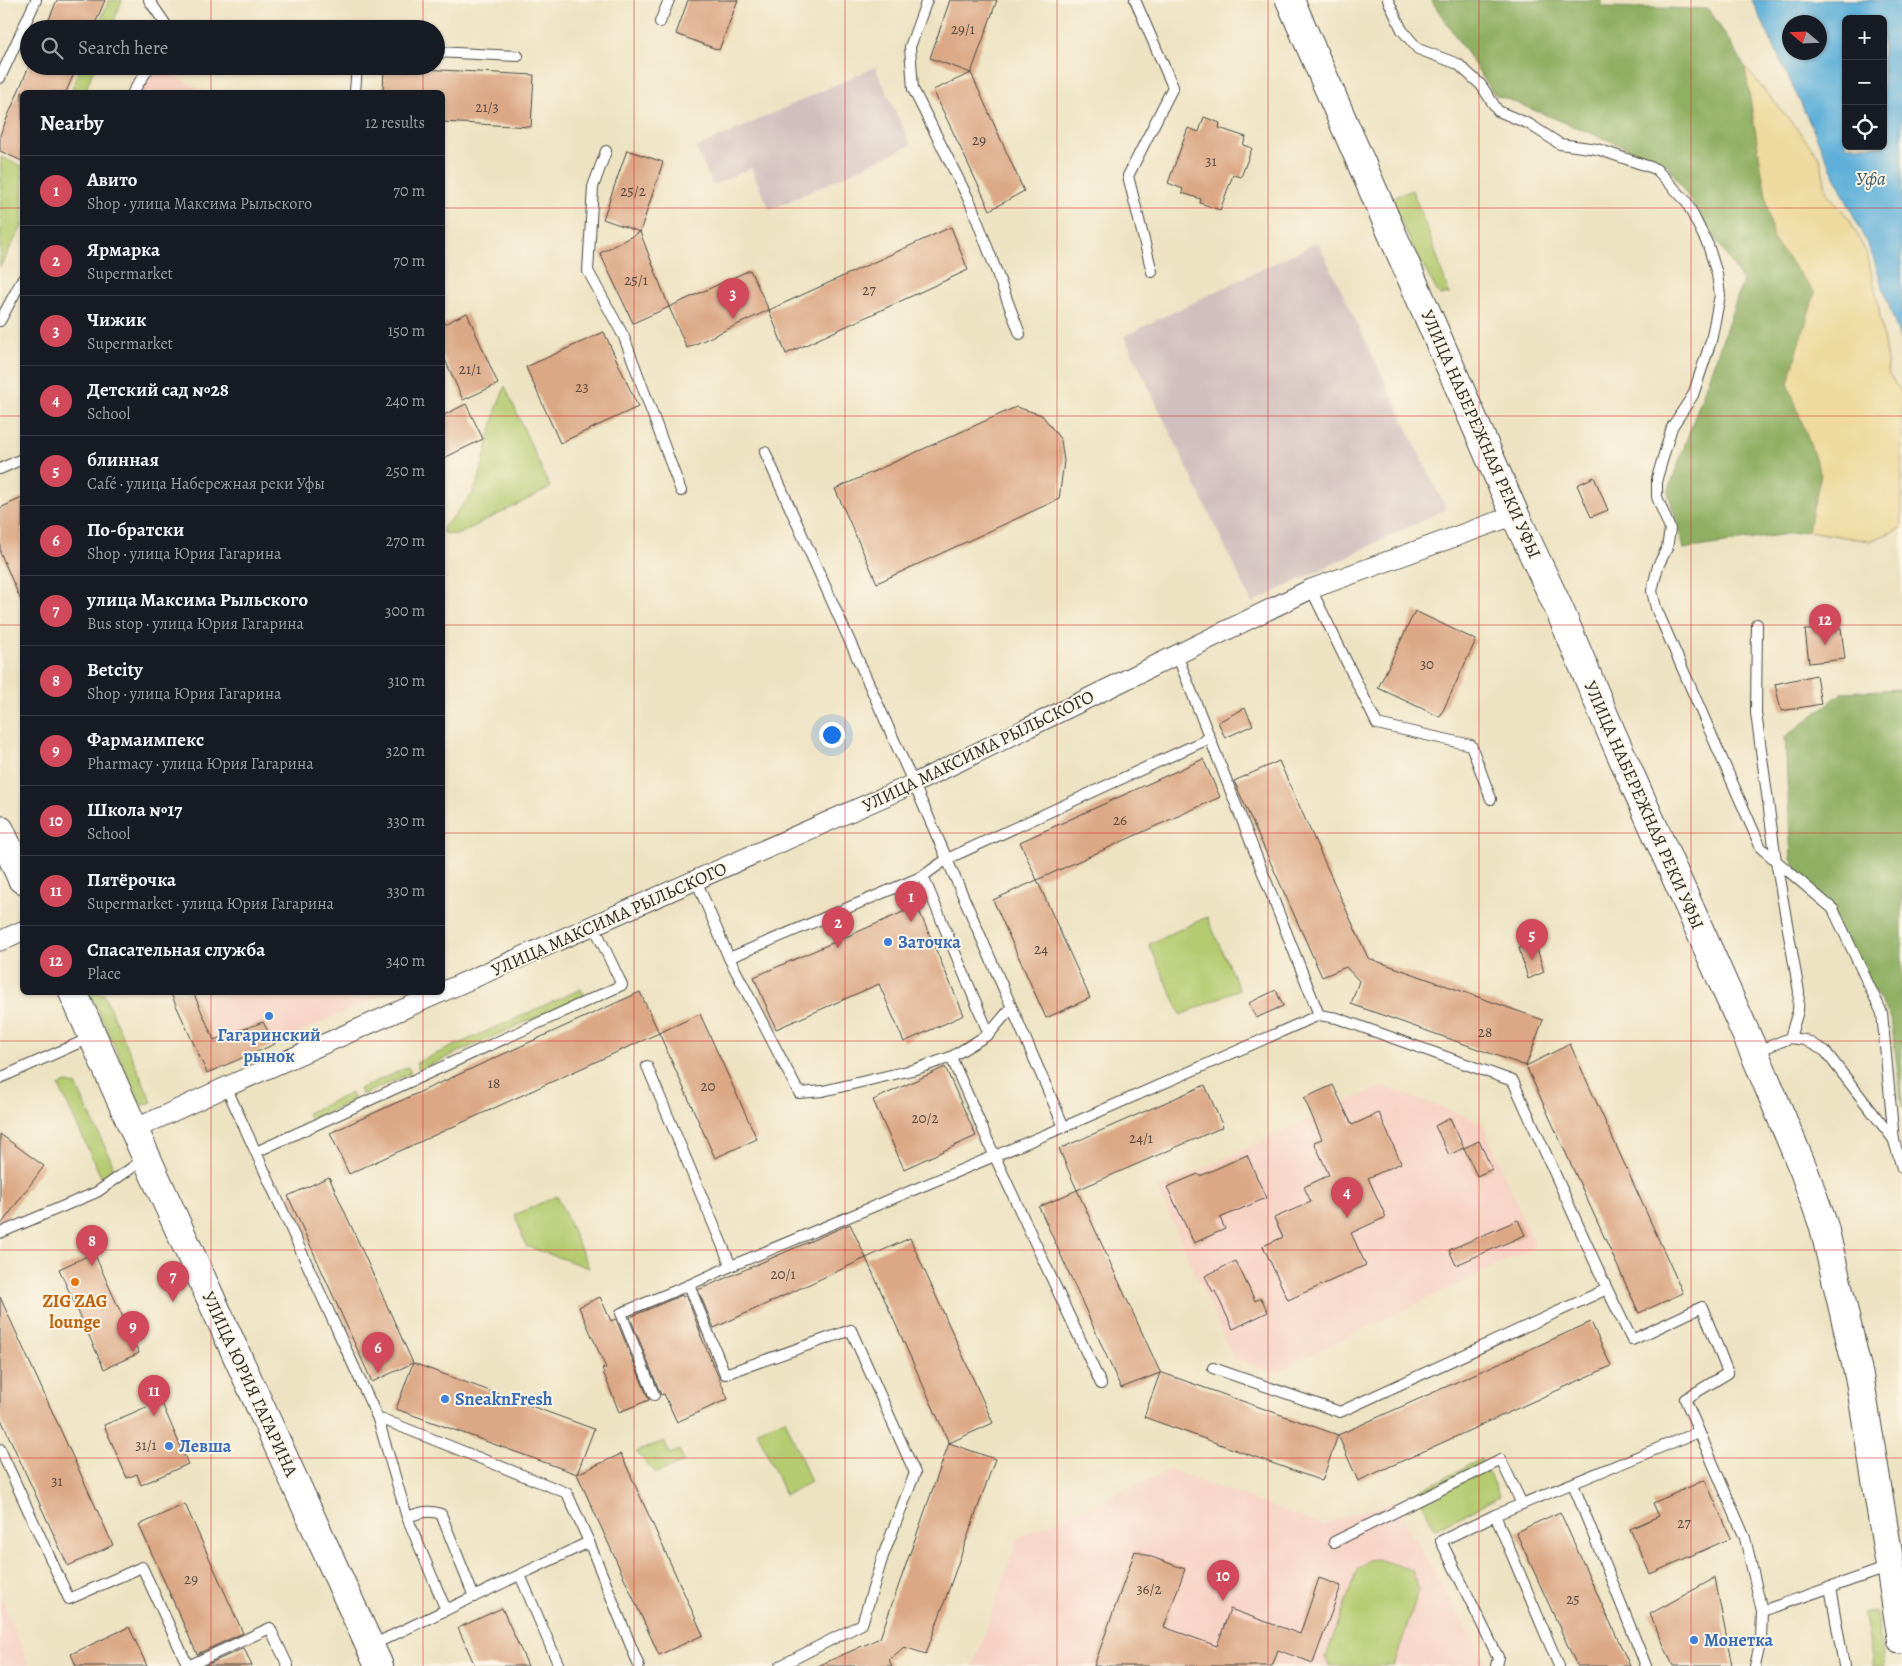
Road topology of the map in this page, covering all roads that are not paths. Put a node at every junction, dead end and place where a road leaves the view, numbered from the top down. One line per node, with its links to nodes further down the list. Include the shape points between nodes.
1 (36, 0): 8 (lane)
2 (150, 0): 9 (lane)
3 (669, 0): 10 (lane)
4 (927, 0): 23 (lane, via 910,47 913,88 972,204)
5 (1135, 0): 20 (lane, via 1174,87 1128,176)
6 (1290, 0): 28 (street, УЛИЦА НАБЕРЕЖНАЯ РЕКИ УФЫ)
7 (1388, 0): 37 (lane, via 1402,30 1418,49 1458,64 1481,85 1498,111 1529,124 1560,144 1597,148 1656,169 1686,201 1708,245 1720,295 1708,350 1693,395 1672,427 1656,478 1657,497 1670,529 1652,591 1656,608 1761,848)
8 (27, 20)
9 (164, 20)
10 (660, 22)
11 (20, 35): 16 (lane)
12 (445, 52): 13 (lane)
13 (518, 56)
14 (144, 75): 17 (lane)
15 (356, 75): 18 (lane)
16 (0, 78)
17 (134, 90)
18 (355, 90)
19 (606, 151): 27 (lane, via 593,187 588,271 624,336)
20 (1152, 272)
21 (20, 284): 22 (lane)
22 (0, 321)
23 (1020, 334)
24 (765, 452): 33 (lane)
25 (20, 460): 26 (lane)
26 (0, 469)
27 (681, 491)
28 (1514, 515): 29 (street, УЛИЦА МАКСИМА РЫЛЬСКОГО); 53 (street, УЛИЦА НАБЕРЕЖНАЯ РЕКИ УФЫ, via 1560,611)
29 (1311, 589): 31 (street, УЛИЦА МАКСИМА РЫЛЬСКОГО); 34 (lane, via 1376,724 1471,745)
30 (1757, 624): 37 (lane, via 1756,713)
31 (1177, 655): 32 (lane); 33 (street, УЛИЦА МАКСИМА РЫЛЬСКОГО)
32 (1210, 738): 36 (lane); 49 (lane)
33 (913, 784): 36 (lane); 40 (street, УЛИЦА МАКСИМА РЫЛЬСКОГО)
34 (1491, 799)
35 (0, 830): 38 (street)
36 (947, 859): 39 (lane); 48 (lane)
37 (1776, 860): 52 (lane, via 1800,992); 60 (lane, via 1833,910 1882,1013)
38 (20, 875)
39 (923, 876): 44 (lane); 50 (lane)
40 (696, 880): 41 (street, УЛИЦА МАКСИМА РЫЛЬСКОГО); 44 (lane)
41 (594, 926): 45 (street, УЛИЦА МАКСИМА РЫЛЬСКОГО); 61 (lane, via 622,985)
42 (20, 932): 43 (street)
43 (0, 941)
44 (729, 958): 54 (lane, via 799,1093 823,1091 916,1069)
45 (445, 991)
46 (74, 995): 51 (street, УЛИЦА ЮРИЯ ГАГАРИНА)
47 (435, 995): 57 (street, УЛИЦА МАКСИМА РЫЛЬСКОГО)
48 (1011, 1008): 50 (lane); 58 (lane)
49 (1319, 1014): 58 (lane); 68 (lane, via 1513,1081)
50 (989, 1034): 54 (lane)
51 (93, 1037): 56 (lane); 59 (street, УЛИЦА ЮРИЯ ГАГАРИНА)
52 (1790, 1038): 53 (lane); 60 (lane, via 1805,1040 1825,1051)
53 (1754, 1052): 81 (street, УЛИЦА НАБЕРЕЖНАЯ РЕКИ УФЫ, via 1824,1227 1860,1381)
54 (951, 1057): 62 (lane)
55 (647, 1066): 66 (lane)
56 (0, 1078)
57 (226, 1087): 59 (street, УЛИЦА МАКСИМА РЫЛЬСКОГО); 61 (lane)
58 (1064, 1127): 62 (lane)
59 (135, 1130): 63 (street, УЛИЦА ЮРИЯ ГАГАРИНА)
60 (1894, 1141): 64 (lane)
61 (256, 1152): 72 (lane)
62 (995, 1157): 66 (lane); 70 (lane)
63 (147, 1158): 65 (lane, via 96,1192); 88 (street, УЛИЦА ЮРИЯ ГАГАРИНА)
64 (1902, 1168)
65 (0, 1234)
66 (732, 1266): 67 (lane)
67 (689, 1285): 71 (lane, via 621,1313); 92 (lane, via 725,1374 851,1330 915,1473 883,1556 862,1624)
68 (1607, 1288): 69 (lane, via 1340,1412); 73 (lane, via 1632,1340 1702,1307 1728,1373 1685,1399)
69 (1213, 1368)
70 (1102, 1384)
71 (654, 1395)
72 (378, 1418): 78 (lane); 79 (lane, via 567,1493)
73 (1698, 1432): 75 (lane); 86 (lane, via 1745,1538)
74 (0, 1449): 89 (lane, via 69,1599 142,1567 188,1666 270,1628)
75 (1573, 1484): 76 (lane); 95 (lane)
76 (1522, 1504): 77 (lane); 80 (lane, via 1501,1460)
77 (1495, 1515): 93 (lane, via 1441,1541 1498,1656); 94 (lane)
78 (407, 1517): 84 (lane, via 433,1511 441,1514); 85 (lane)
79 (589, 1542): 82 (lane); 91 (lane)
80 (1334, 1542)
81 (1890, 1566): 83 (lane); 87 (street, УЛИЦА НАБЕРЕЖНАЯ РЕКИ УФЫ)
82 (520, 1575): 84 (lane); 90 (lane)
83 (1830, 1587): 86 (lane); 97 (lane)
84 (474, 1597): 85 (lane)
85 (446, 1610): 88 (lane)
86 (1762, 1611): 96 (lane, via 1762,1640)
87 (1902, 1640)
88 (374, 1660)
89 (288, 1666)
90 (558, 1666)
91 (639, 1666)
92 (780, 1666)
93 (1496, 1666)
94 (1559, 1666)
95 (1646, 1666)
96 (1755, 1666)
97 (1844, 1666)

